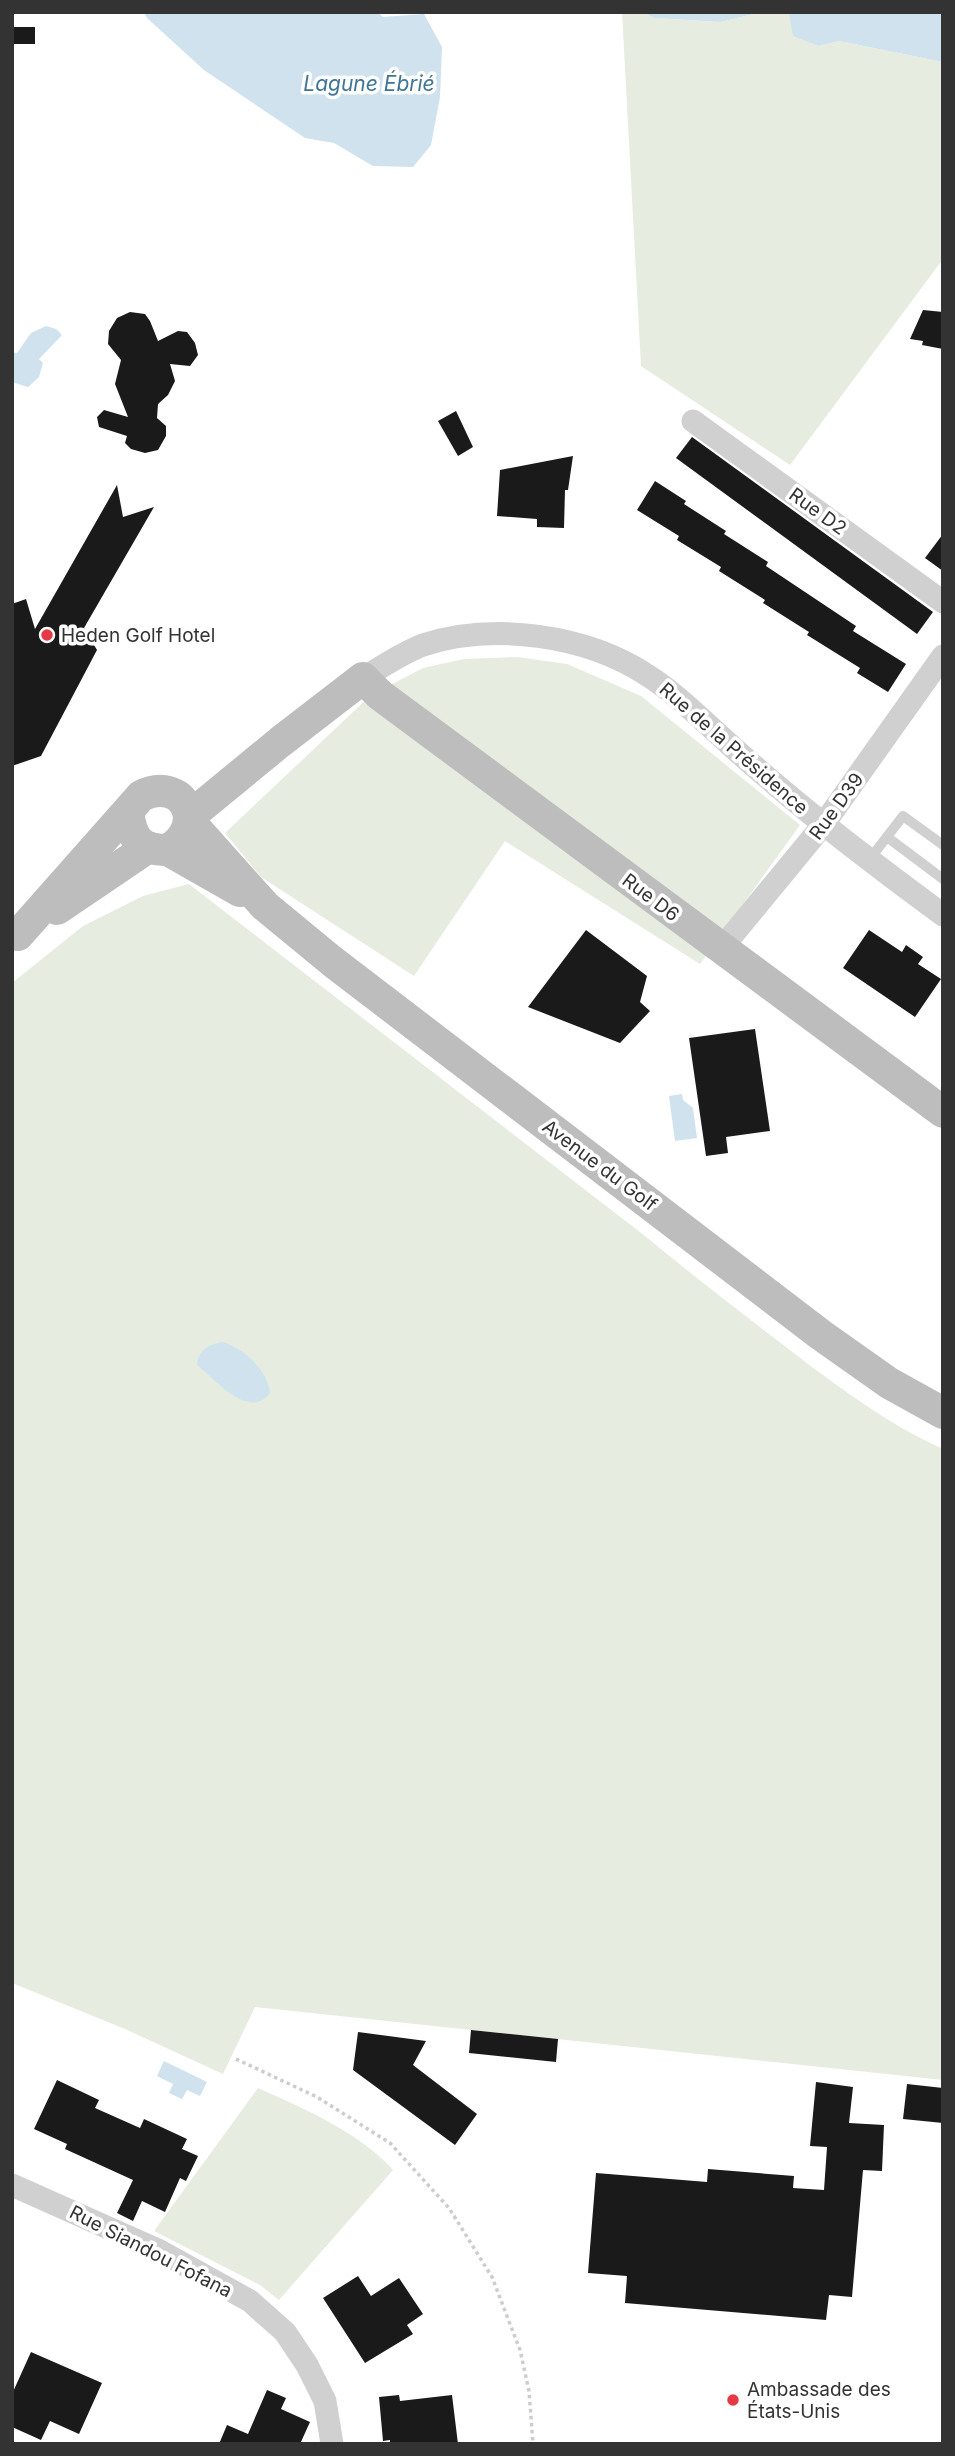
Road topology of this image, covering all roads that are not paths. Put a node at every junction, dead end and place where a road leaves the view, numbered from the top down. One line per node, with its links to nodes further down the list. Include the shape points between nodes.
1 (693, 421): 2 (street, Rue D2)
2 (943, 602)
3 (943, 656): 7 (street, Rue D39)
4 (363, 678): 5 (main road, Rue de la Présidence); 7 (street, Rue de la Présidence, via 422,646 449,639 530,635 570,642 611,656 674,694); 16 (main road, Rue D6)
5 (183, 810): 6 (main road, via 161,790 141,796); 10 (main road, via 185,836); 13 (main road, Avenue du Golf)
6 (128, 812): 10 (main road, Avenue du Golf, via 132,834); 15 (main road)
7 (823, 825): 11 (street, Rue de la Présidence); 16 (street, Rue D39)
8 (887, 837): 9 (lane, via 903,816); 11 (lane); 12 (lane)
9 (943, 845)
10 (158, 849): 13 (main road, Avenue du Golf); 15 (main road)
11 (869, 860): 14 (street, Rue de la Présidence)
12 (943, 879)
13 (265, 906): 18 (main road, Avenue du Golf, via 821,1335 889,1383)
14 (943, 915)
15 (15, 938)
16 (721, 949): 17 (main road, Rue D6)
17 (943, 1112)
18 (943, 1413)
19 (12, 2185): 20 (street, Rue Siandou Fofana, via 160,2251 250,2301 285,2332 307,2365 325,2401)
20 (332, 2444)

